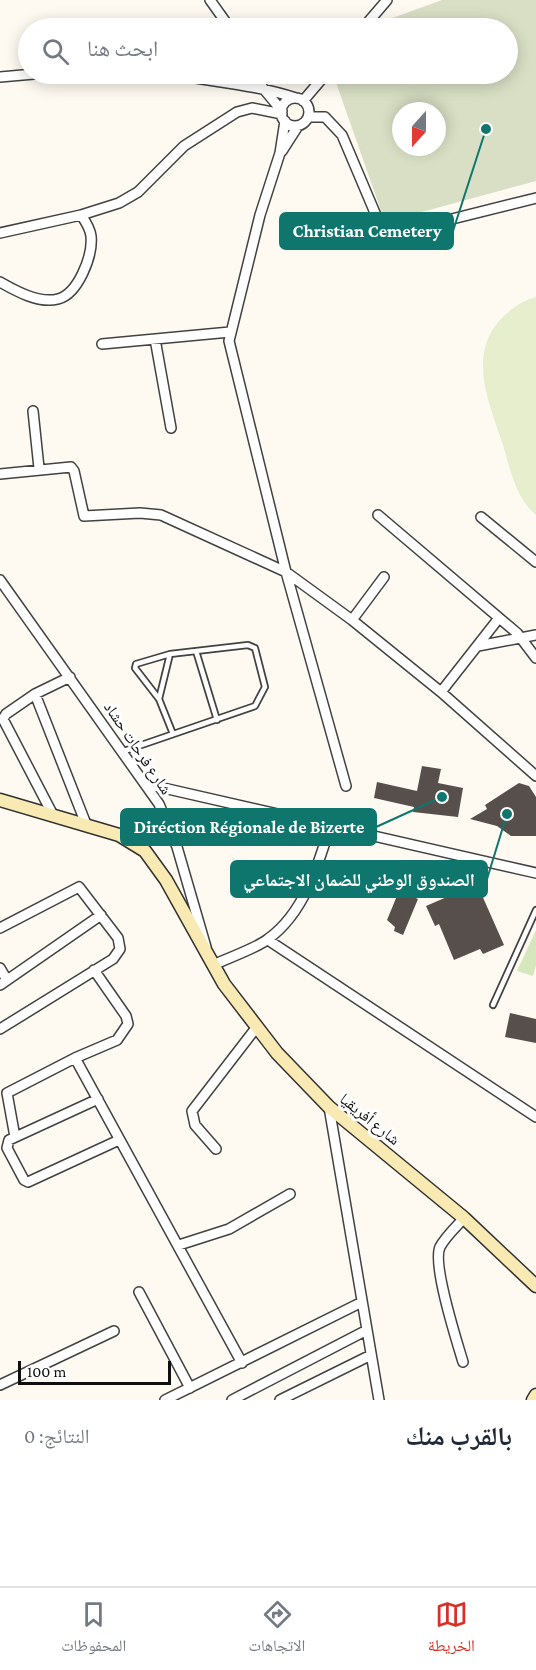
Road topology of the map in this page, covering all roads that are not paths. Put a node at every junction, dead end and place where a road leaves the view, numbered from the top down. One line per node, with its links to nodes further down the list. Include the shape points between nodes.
1 (210, 0): 3 (street)
2 (387, 0): 4 (street)
3 (223, 18)
4 (372, 18)
5 (18, 75): 6 (street)
6 (0, 77)
7 (225, 84): 10 (street)
8 (262, 84): 10 (street)
9 (316, 84): 11 (street)
10 (262, 87): 11 (street); 12 (street)
11 (300, 99): 12 (street, via 288,100); 13 (street, via 309,110)
12 (283, 115): 14 (street); 15 (street); 17 (street, via 252,108 237,112 184,146 138,192)
13 (309, 117): 14 (street); 16 (street, via 325,117 342,135 381,227 388,235)
14 (298, 126): 15 (street)
15 (280, 153): 20 (street)
16 (536, 198)
17 (81, 215): 18 (street); 19 (street, via 89,227 91,242 85,267 69,293 47,301)
18 (0, 233)
19 (0, 282)
20 (230, 332): 21 (street); 30 (street, via 230,352)
21 (155, 339): 22 (street); 24 (street)
22 (102, 344)
23 (33, 411): 25 (street)
24 (171, 428)
25 (39, 468): 26 (street); 30 (street, via 67,466 74,471 84,516 161,515)
26 (0, 474)
27 (378, 516): 33 (street)
28 (481, 517): 29 (street)
29 (536, 562)
30 (286, 572): 34 (street); 50 (street)
31 (384, 578): 34 (street)
32 (0, 580): 41 (street, شارع فرحات حشاد)
33 (500, 618): 36 (street); 37 (street)
34 (352, 620): 42 (street)
35 (536, 635): 36 (street)
36 (522, 638): 37 (street); 40 (street)
37 (477, 646): 42 (street)
38 (196, 651): 39 (lane); 45 (lane); 45 (lane, via 248,645 259,656 265,687 262,698 255,706)
39 (170, 654): 44 (lane); 44 (lane, via 142,660 135,668)
40 (536, 658)
41 (70, 677): 43 (street); 47 (street, شارع فرحات حشاد)
42 (441, 692): 48 (street)
43 (35, 694): 52 (street, via 6,714 3,723); 53 (street)
44 (159, 699): 46 (lane)
45 (217, 720): 46 (lane)
46 (173, 734): 47 (lane)
47 (124, 751): 49 (street, شارع فرحات حشاد)
48 (536, 776)
49 (146, 784): 54 (street); 60 (street, شارع فرحات حشاد, via 177,847)
50 (346, 786)
51 (0, 800): 52 (street, شارع أفريقيا)
52 (53, 815): 53 (street, شارع أفريقيا)
53 (86, 824): 60 (street, شارع أفريقيا, via 145,851)
54 (330, 826): 55 (street); 59 (street, via 306,892)
55 (536, 873)
56 (536, 910): 64 (lane)
57 (101, 915): 58 (street, via 79,887); 62 (street, via 118,938 120,949); 63 (street)
58 (0, 928)
59 (268, 940): 60 (street); 70 (street)
60 (211, 960): 65 (street, شارع أفريقيا)
61 (0, 968): 63 (street)
62 (94, 970): 66 (street); 67 (street, via 128,1024 117,1040)
63 (3, 982)
64 (493, 1005)
65 (256, 1028): 69 (street, شارع أفريقيا); 73 (street, via 192,1111 195,1125)
66 (0, 1029)
67 (75, 1058): 68 (street); 71 (street, via 7,1093)
68 (98, 1099): 71 (street); 72 (street)
69 (329, 1107): 75 (street, شارع أفريقيا); 79 (street)
70 (536, 1117)
71 (15, 1137): 72 (street, via 7,1142 7,1148 28,1182)
72 (118, 1140): 76 (street)
73 (216, 1149)
74 (290, 1194): 76 (street, via 229,1229)
75 (464, 1218): 77 (street, شارع أفريقيا); 83 (street, via 438,1253 450,1318)
76 (178, 1245): 84 (street)
77 (536, 1286)
78 (139, 1292): 86 (street)
79 (362, 1302): 80 (street); 84 (street)
80 (367, 1330): 82 (street); 89 (street)
81 (114, 1331): 85 (street)
82 (371, 1355): 90 (street); 91 (street)
83 (464, 1362)
84 (242, 1363): 86 (street)
85 (0, 1385)
86 (190, 1388): 88 (street)
87 (536, 1395): 92 (street)
88 (165, 1400)
89 (232, 1400)
90 (280, 1400)
91 (379, 1400)
92 (533, 1400)

